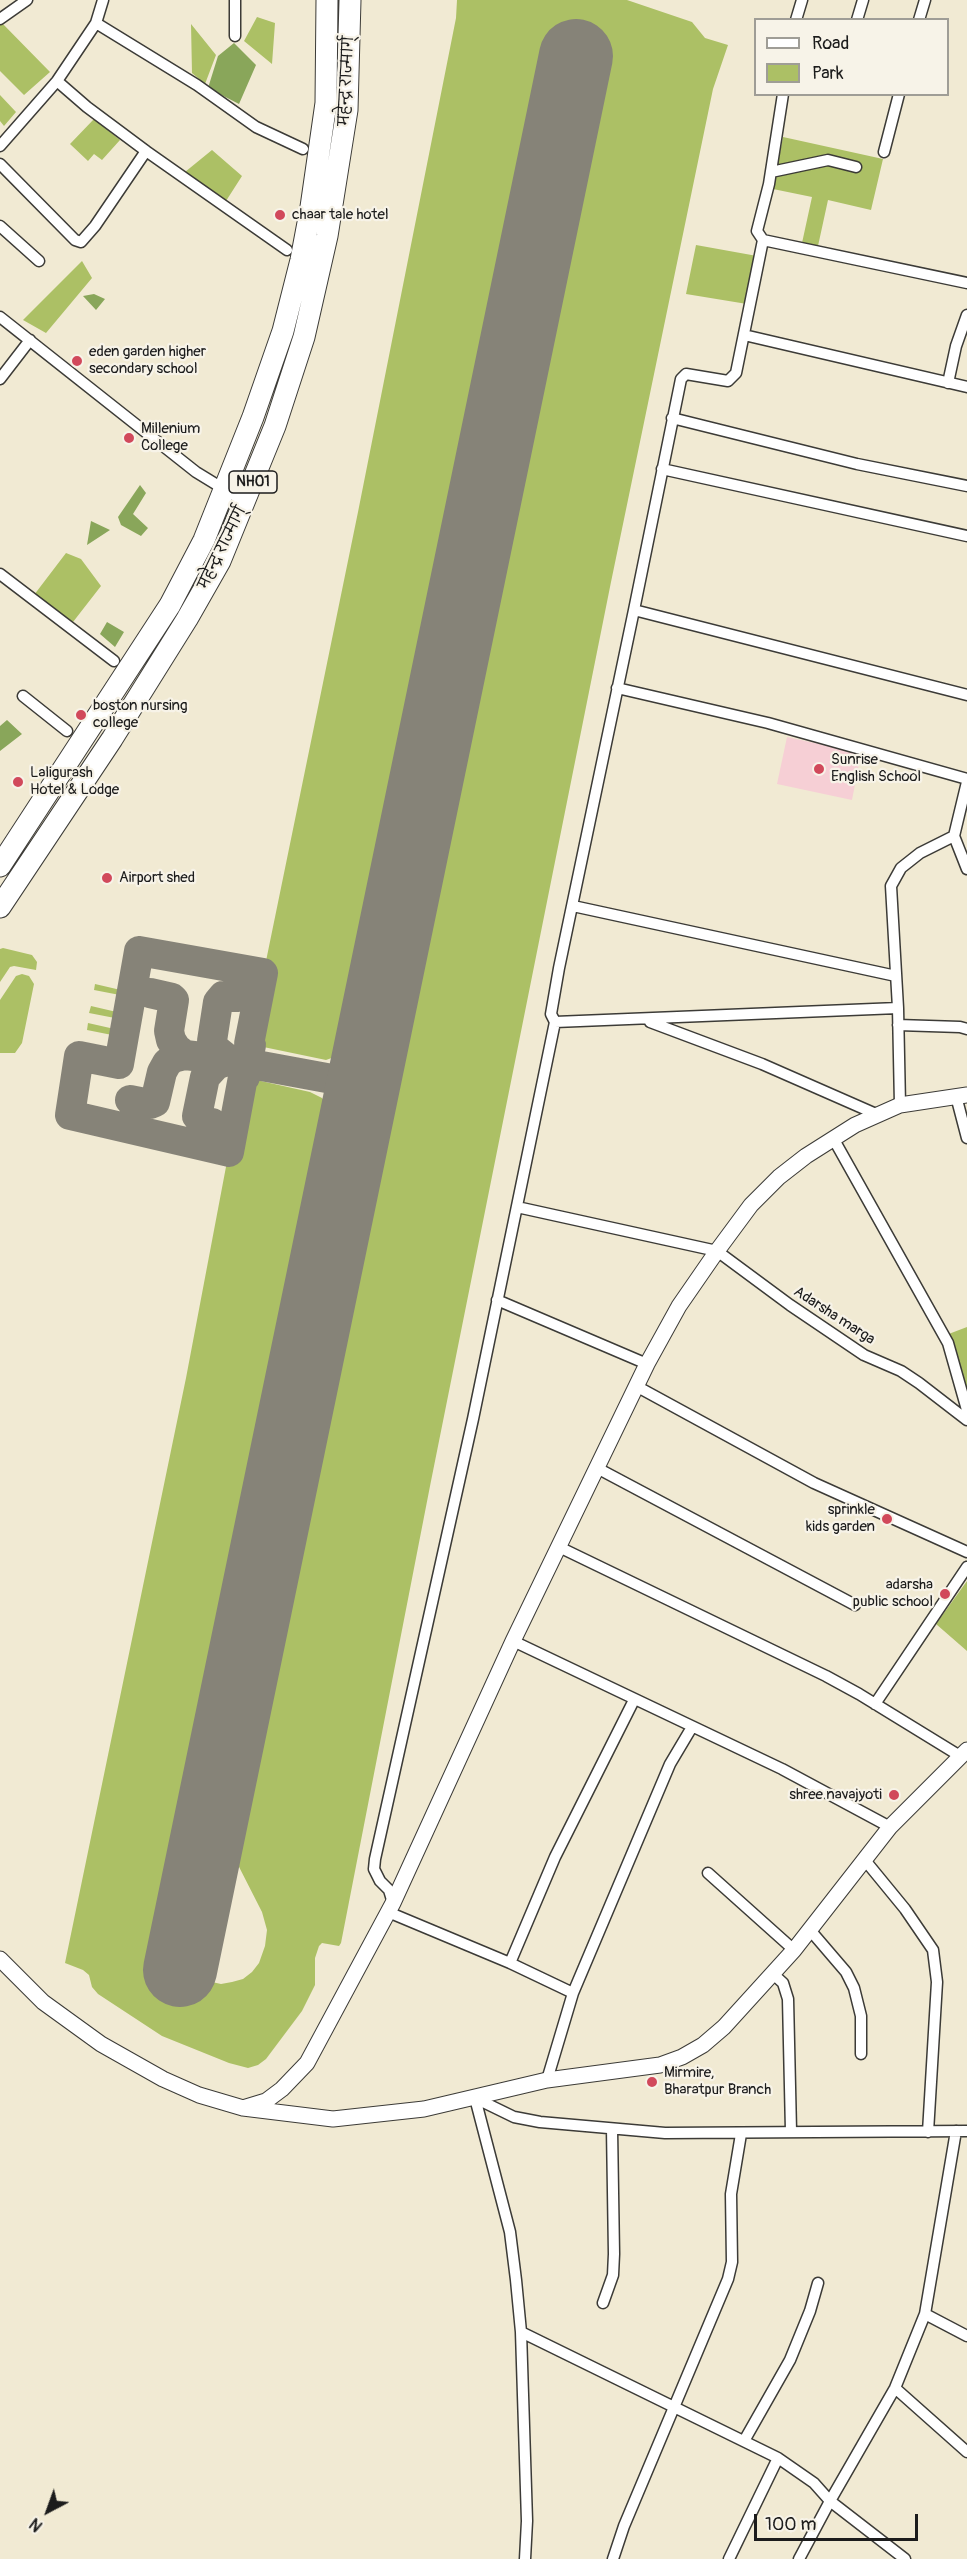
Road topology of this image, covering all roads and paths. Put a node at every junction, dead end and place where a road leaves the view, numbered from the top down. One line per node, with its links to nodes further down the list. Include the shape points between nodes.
1 (27, 0): 12 (street)
2 (103, 0): 13 (street)
3 (235, 0): 14 (street)
4 (327, 0): 40 (highway, महेन्द्र राज्मार्ग् / NH01, via 326,103 301,260 280,340)
5 (350, 0): 41 (highway, महेन्द्र राज्मार्ग् / NH01, via 347,110 316,292 290,384)
6 (802, 0): 9 (street)
7 (863, 0): 10 (street)
8 (925, 0): 11 (street)
9 (797, 18)
10 (858, 18)
11 (920, 18)
12 (0, 19)
13 (96, 23): 15 (street); 19 (street, via 197,85 256,127)
14 (235, 36)
15 (57, 81): 18 (street); 20 (street)
16 (783, 96): 24 (street)
17 (898, 96): 21 (street)
18 (0, 146)
19 (303, 149)
20 (147, 151): 22 (street, via 81,242); 27 (street)
21 (884, 152)
22 (0, 164)
23 (856, 167): 24 (street, via 828,160)
24 (771, 172): 26 (street, via 757,231)
25 (0, 226): 28 (street)
26 (763, 240): 29 (street); 32 (street)
27 (287, 250)
28 (39, 261)
29 (967, 283)
30 (967, 315): 35 (street)
31 (0, 316): 33 (street)
32 (744, 335): 35 (street); 37 (street, via 733,378 721,381 686,374 681,379)
33 (30, 340): 34 (street); 40 (street)
34 (0, 379)
35 (948, 383): 36 (street)
36 (967, 387)
37 (672, 418): 38 (street); 39 (street, via 857,464)
38 (662, 469): 42 (street); 44 (street)
39 (967, 486)
40 (225, 491): 41 (street); 52 (highway, महेन्द्र राज्मार्ग् / NH01, via 170,605)
41 (245, 502): 55 (highway, महेन्द्र राज्मार्ग् / NH01, via 220,561 176,638)
42 (967, 537)
43 (0, 574): 45 (street)
44 (634, 610): 46 (street); 47 (street)
45 (114, 661)
46 (617, 688): 50 (street, via 768,723); 54 (street)
47 (967, 695)
48 (23, 696): 49 (street)
49 (68, 731)
50 (967, 781): 51 (street)
51 (954, 836): 53 (street); 56 (street, via 920,853 901,868 891,886)
52 (0, 866)
53 (967, 869)
54 (573, 906): 56 (street); 59 (street, via 551,1014)
55 (0, 907)
56 (896, 976): 57 (street)
57 (898, 1008): 58 (street); 60 (street)
58 (645, 1019): 59 (street); 64 (street)
59 (555, 1022): 67 (street)
60 (898, 1025): 61 (street); 63 (street)
61 (967, 1029)
62 (961, 1096): 63 (street); 66 (street)
63 (900, 1105): 64 (street)
64 (876, 1114): 65 (street)
65 (834, 1138): 68 (street, via 778,1177); 72 (street, via 948,1343)
66 (967, 1138)
67 (517, 1207): 68 (street); 69 (street)
68 (717, 1251): 70 (street); 73 (street, Adarsha marga, via 790,1305 864,1355 901,1371)
69 (497, 1300): 70 (street); 87 (street, via 375,1859 374,1869 389,1890)
70 (646, 1364): 71 (street)
71 (636, 1386): 74 (street); 76 (street, via 814,1483)
72 (967, 1410)
73 (967, 1420)
74 (597, 1468): 75 (street); 78 (street)
75 (559, 1546): 79 (street); 81 (street, via 826,1676)
76 (967, 1552)
77 (967, 1567): 81 (street)
78 (855, 1605)
79 (513, 1641): 80 (street); 87 (street)
80 (634, 1700): 82 (street); 91 (street, via 555,1857)
81 (875, 1704): 83 (street)
82 (692, 1727): 84 (street, via 782,1769); 93 (street, via 670,1764)
83 (963, 1753): 84 (street)
84 (890, 1827): 85 (street)
85 (864, 1859): 88 (street); 101 (street, via 906,1909 933,1950 937,1982)
86 (708, 1873): 89 (street)
87 (391, 1907): 91 (street); 97 (street, via 307,2063 282,2089)
88 (810, 1930): 89 (street); 94 (street, via 855,1988 861,2016)
89 (794, 1950): 92 (street)
90 (0, 1959): 97 (street, via 43,2002 101,2044 163,2079)
91 (510, 1963): 93 (street)
92 (772, 1973): 95 (street, via 724,2027 704,2045 682,2057 633,2070); 99 (street, via 783,1983 788,1999)
93 (573, 1993): 95 (street)
94 (861, 2054)
95 (548, 2079): 96 (street)
96 (475, 2098): 97 (street, via 424,2109 333,2119); 98 (street, via 514,2117); 106 (street, via 510,2232)
97 (243, 2108)
98 (612, 2130): 102 (street); 104 (street, via 613,2275)
99 (791, 2131): 101 (street); 102 (street)
100 (961, 2131): 101 (street); 105 (street)
101 (928, 2132)
102 (741, 2133): 109 (street, via 731,2194 731,2269)
103 (818, 2283): 110 (street, via 790,2360)
104 (603, 2303)
105 (925, 2314): 107 (street); 108 (street)
106 (521, 2332): 109 (street); 114 (street)
107 (967, 2336)
108 (895, 2388): 111 (street); 113 (street)
109 (675, 2406): 110 (street); 115 (street)
110 (744, 2441): 112 (street)
111 (967, 2452)
112 (777, 2458): 113 (street, via 814,2483); 116 (street)
113 (830, 2500): 117 (street); 118 (street)
114 (525, 2559)
115 (614, 2559)
116 (729, 2559)
117 (799, 2559)
118 (905, 2559)

